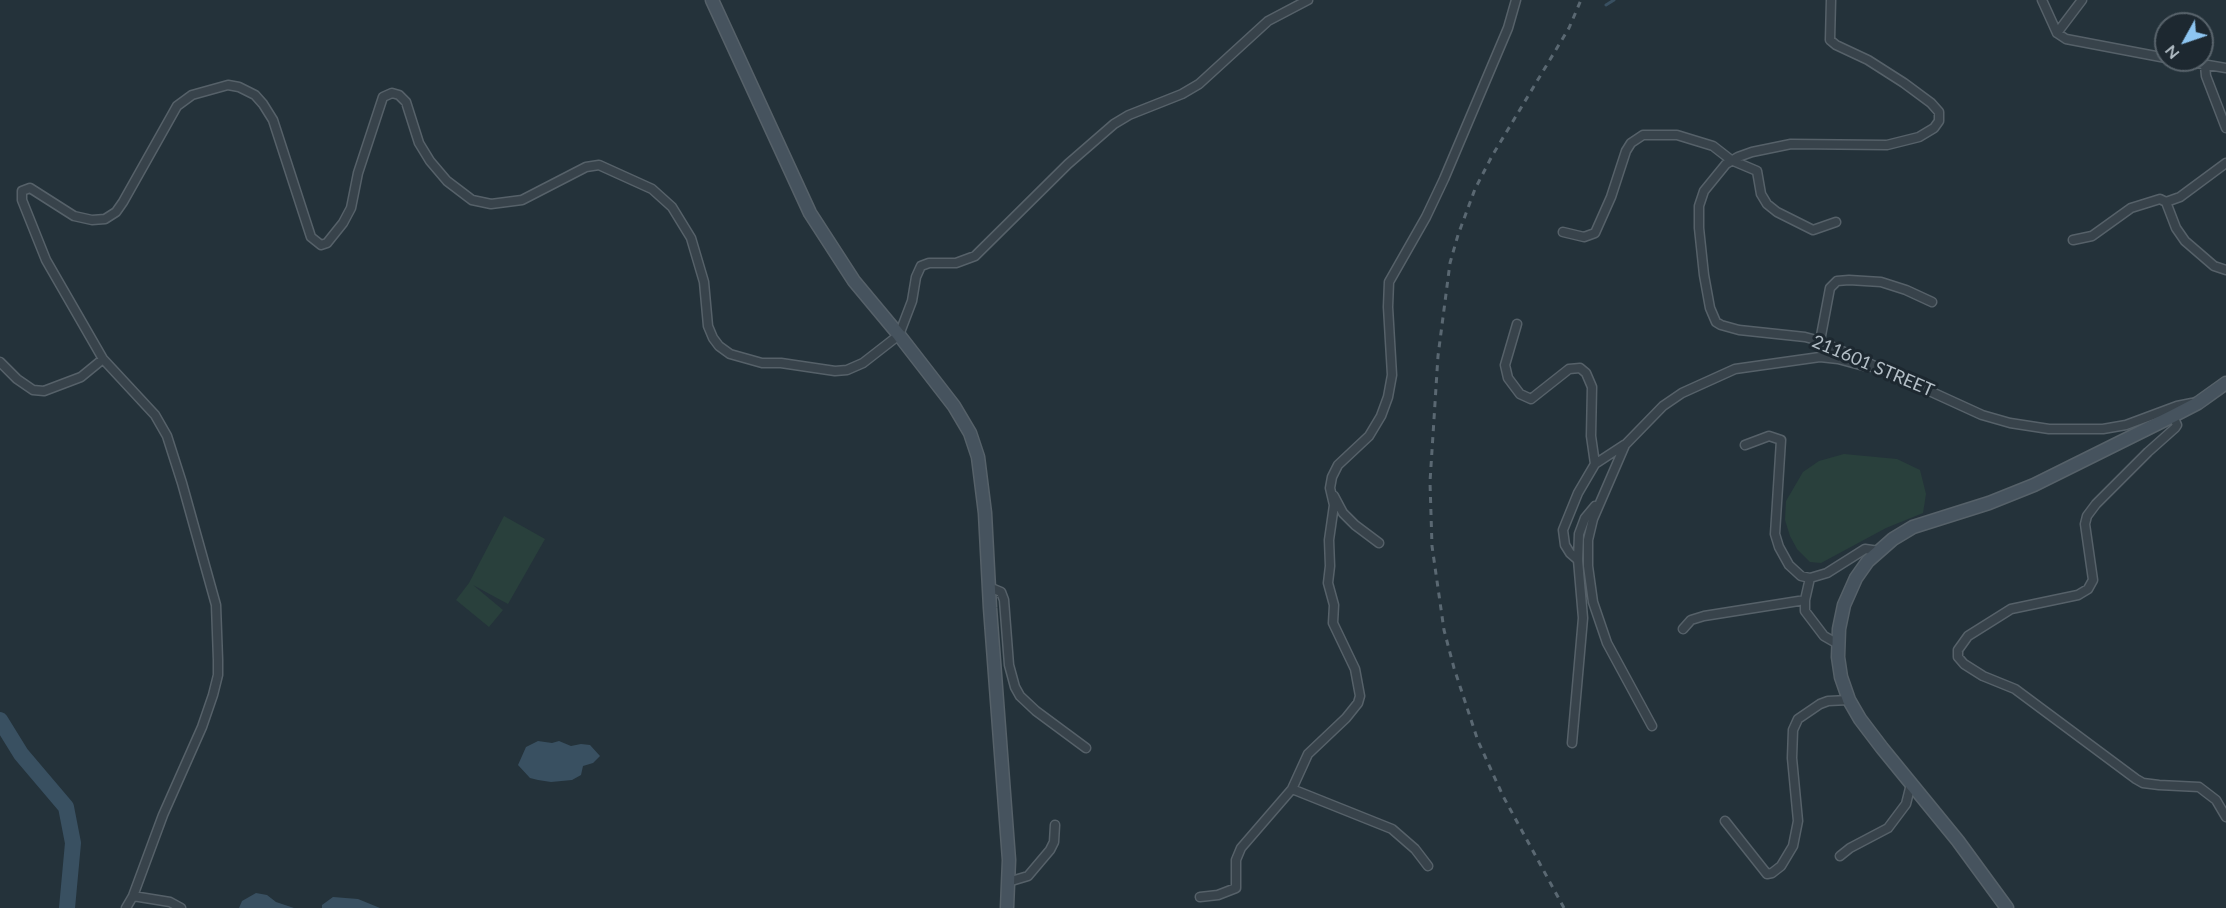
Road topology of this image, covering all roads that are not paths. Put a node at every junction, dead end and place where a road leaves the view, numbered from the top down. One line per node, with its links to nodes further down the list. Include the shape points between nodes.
1 (712, 0): 20 (street, via 810,213 854,281)
2 (1308, 0): 20 (street, via 1268,21 1199,84 1114,124 975,256 964,262 929,262 921,266)
3 (1516, 0): 31 (street, via 1508,28 1444,178 1389,282 1392,375 1381,416 1369,436 1338,465)
4 (1831, 0): 11 (street, via 1830,40 1904,82 1931,103 1939,112 1939,121 1919,137 1887,145 1791,144)
5 (2042, 0): 7 (street)
6 (2082, 0): 7 (street)
7 (2057, 33): 8 (street, via 2066,39)
8 (2154, 56)
9 (2206, 72): 10 (street)
10 (2226, 128)
11 (1731, 160): 14 (street, via 1758,172 1761,195 1777,212 1813,230); 15 (street, via 1696,139 1677,135 1636,138 1626,151 1595,233 1584,237); 21 (street, 211601 STREET, via 1704,191 1699,206 1704,275 1712,315 1721,325 1739,330)
12 (2226, 163): 13 (street, via 2180,197)
13 (2166, 202): 16 (street, via 2156,200 2131,208 2092,236); 17 (street, via 2186,241 2214,266)
14 (1836, 222)
15 (1563, 232)
16 (2073, 240)
17 (2226, 270)
18 (1932, 302): 21 (street, via 1881,282 1837,281 1830,288)
19 (1517, 324): 30 (street, via 1505,365 1508,378 1520,394 1531,399 1569,369 1580,368 1586,373 1592,387)
20 (899, 334): 22 (street, via 863,363 847,370 762,363 730,354 712,338 704,282 691,238 681,219 652,189 599,165 586,167 522,200 491,204 472,200 429,161 406,102 399,94 383,97 351,208 333,237 321,245 310,237 273,120 255,95 228,85 192,95 177,106 123,202 105,219 74,216 30,188 22,191 46,260); 37 (street, via 954,406 978,457)
21 (1820, 341): 24 (street, 211601 STREET)
22 (103, 359): 23 (street, via 81,378 44,391 33,390); 53 (street, via 155,415 167,436 216,605 218,675 213,695)
23 (0, 362)
24 (1878, 367): 26 (street, 211601 STREET, via 1982,414 2049,429 2126,425 2177,406); 28 (street, via 1820,357 1735,369 1663,406)
25 (2226, 383): 26 (street)
26 (2198, 403): 27 (street)
27 (2173, 416): 34 (street, via 2034,485 1913,527); 47 (street, via 2175,428 2087,516 2093,580 2088,589 2078,595 2011,609 1968,636 1958,650 1958,657 1983,676 2015,689 2136,779 2158,785 2199,787 2216,800)
28 (1625, 445): 30 (street); 32 (street)
29 (1745, 445): 36 (street, via 1769,436 1781,440 1775,534 1789,565 1801,576)
30 (1595, 464): 35 (street, via 1563,530 1567,550)
31 (1330, 488): 33 (street, via 1349,519); 46 (street, via 1334,505 1328,583 1334,605 1333,623 1355,669 1360,696 1346,718 1308,754)
32 (1600, 501): 35 (street, via 1581,527); 42 (street, via 1587,540 1593,603 1607,642)
33 (1379, 543)
34 (1879, 551): 36 (street, via 1865,549 1827,573); 40 (street, via 1868,561 1844,605)
35 (1578, 560): 43 (street, via 1583,618)
36 (1810, 578): 38 (street)
37 (989, 587): 44 (street, via 1000,592 1004,600 1010,666 1020,696); 52 (street)
38 (1805, 600): 39 (street, via 1704,616 1690,620); 40 (street, via 1805,611 1814,624)
39 (1683, 629)
40 (1838, 644): 41 (street, via 1841,677)
41 (1849, 700): 45 (street); 48 (street, via 1820,704 1798,719 1793,730 1798,821 1793,846 1781,866 1767,874)
42 (1652, 726)
43 (1572, 743)
44 (1086, 748)
45 (1911, 784): 50 (street, via 1906,804 1888,828); 58 (street)
46 (1292, 789): 51 (street, via 1392,829); 54 (street, via 1241,848 1236,860 1236,888)
47 (2226, 817)
48 (1725, 821)
49 (1055, 825): 52 (street, via 1050,850 1028,876)
50 (1840, 856)
51 (1428, 866)
52 (1008, 882): 57 (street)
53 (133, 896): 55 (street); 56 (street, via 170,902)
54 (1200, 897)
55 (126, 908)
56 (181, 908)
57 (1007, 908)
58 (2007, 908)

